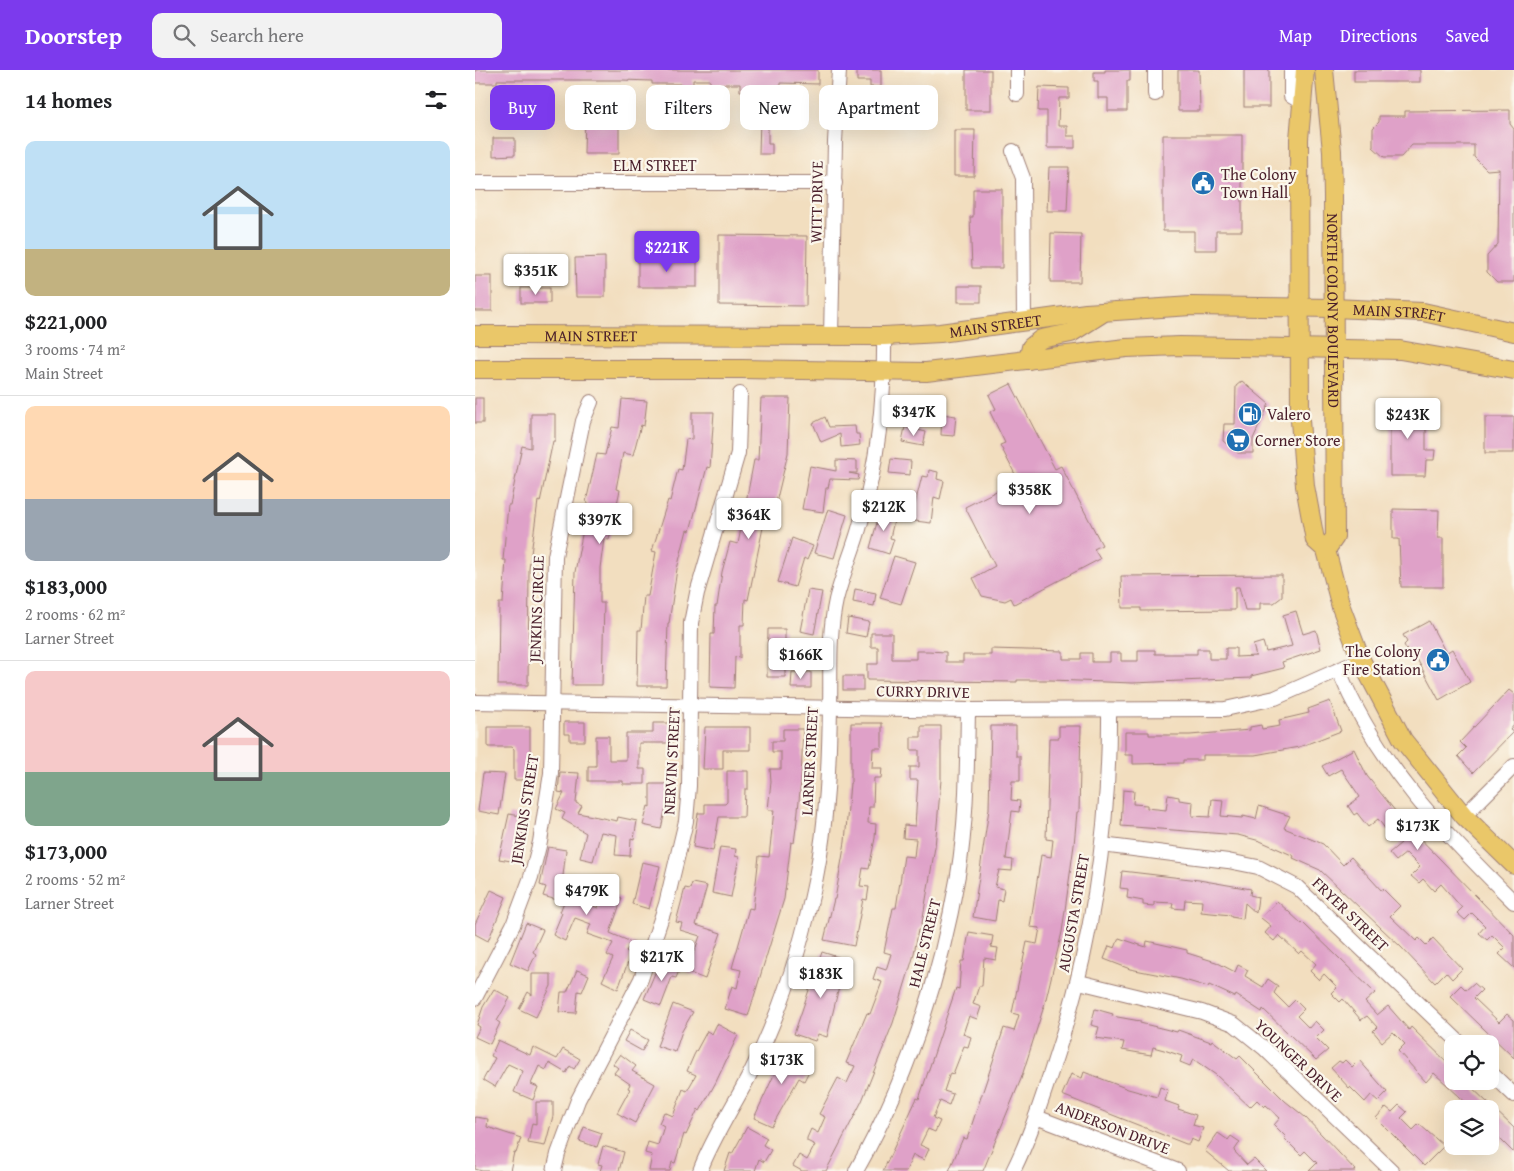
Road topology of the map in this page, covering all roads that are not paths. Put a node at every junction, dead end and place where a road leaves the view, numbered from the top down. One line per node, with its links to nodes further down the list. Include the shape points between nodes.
1 (839, 70): 12 (street, WITT DRIVE)
2 (1017, 70): 7 (street)
3 (1155, 70): 8 (street)
4 (1291, 70): 9 (street, via 1291,96)
5 (1305, 70): 9 (main road, NORTH COLONY BOULEVARD)
6 (1324, 70): 14 (main road, NORTH COLONY BOULEVARD, via 1332,151)
7 (1017, 94)
8 (1155, 94)
9 (1301, 102): 13 (main road, NORTH COLONY BOULEVARD)
10 (1013, 151): 16 (street, via 1023,178)
11 (475, 183): 12 (street, ELM STREET)
12 (835, 183): 19 (street, WITT DRIVE)
13 (1299, 308): 14 (main road, MAIN STREET); 15 (main road, MAIN STREET, via 1191,306); 22 (main road, NORTH COLONY BOULEVARD)
14 (1333, 308): 17 (main road, MAIN STREET, via 1423,312); 21 (main road, NORTH COLONY BOULEVARD)
15 (1106, 311): 16 (main road, MAIN STREET); 23 (main road, via 1071,332 1041,339 1031,347)
16 (1024, 322): 20 (main road, MAIN STREET, via 940,333)
17 (1514, 332)
18 (475, 335): 19 (main road, MAIN STREET)
19 (831, 336): 20 (main road, MAIN STREET)
20 (884, 336): 26 (street, LARNER STREET)
21 (1333, 347): 22 (main road, MAIN STREET); 25 (main road, MAIN STREET, via 1400,350); 29 (main road, NORTH COLONY BOULEVARD, via 1335,537)
22 (1299, 348): 23 (main road, MAIN STREET, via 1126,348); 29 (main road, NORTH COLONY BOULEVARD, via 1305,486 1315,540)
23 (1028, 360): 26 (main road, MAIN STREET, via 927,372)
24 (475, 369): 26 (main road, MAIN STREET)
25 (1514, 370)
26 (885, 372): 35 (street, LARNER STREET, via 874,468 837,598 829,643)
27 (740, 394): 34 (street, NERVIN STREET, via 737,453 691,623)
28 (591, 402): 33 (street, JENKINS CIRCLE, via 583,421 555,556)
29 (1327, 550): 30 (main road, NORTH COLONY BOULEVARD, via 1341,607)
30 (1361, 660): 31 (street, CURRY DRIVE); 39 (main road, NORTH COLONY BOULEVARD, via 1403,740)
31 (1339, 670): 37 (street, CURRY DRIVE, via 1275,698 1225,709); 42 (street, via 1370,733 1401,780 1451,839)
32 (475, 702): 33 (street, CURRY DRIVE)
33 (551, 702): 34 (street, CURRY DRIVE); 44 (street, JENKINS STREET, via 551,773 540,842 513,925)
34 (691, 704): 35 (street, CURRY DRIVE); 49 (street, NERVIN STREET, via 686,821 667,904 641,979 578,1100)
35 (830, 707): 36 (street, CURRY DRIVE); 50 (street, LARNER STREET, via 821,846 793,970 748,1078)
36 (968, 710): 37 (street, CURRY DRIVE); 51 (street, HALE STREET, via 965,809 958,874 945,936 910,1054)
37 (1109, 710): 40 (street, AUGUSTA STREET, via 1110,760)
38 (1514, 766): 39 (street)
39 (1464, 816): 41 (main road, NORTH COLONY BOULEVARD)
40 (1102, 845): 43 (street, AUGUSTA STREET); 45 (street, FRYER STREET, via 1228,860 1257,867 1297,886)
41 (1514, 865)
42 (1514, 902)
43 (1079, 982): 48 (street, AUGUSTA STREET); 54 (street, YOUNGER DRIVE, via 1201,1012 1234,1024 1264,1048)
44 (475, 998)
45 (1452, 1035)
46 (1499, 1081): 47 (street)
47 (1514, 1095)
48 (1036, 1117): 52 (street, AUGUSTA STREET); 53 (street, ANDERSON DRIVE)
49 (554, 1171)
50 (700, 1171)
51 (856, 1171)
52 (1013, 1171)
53 (1178, 1171)
54 (1392, 1171)

